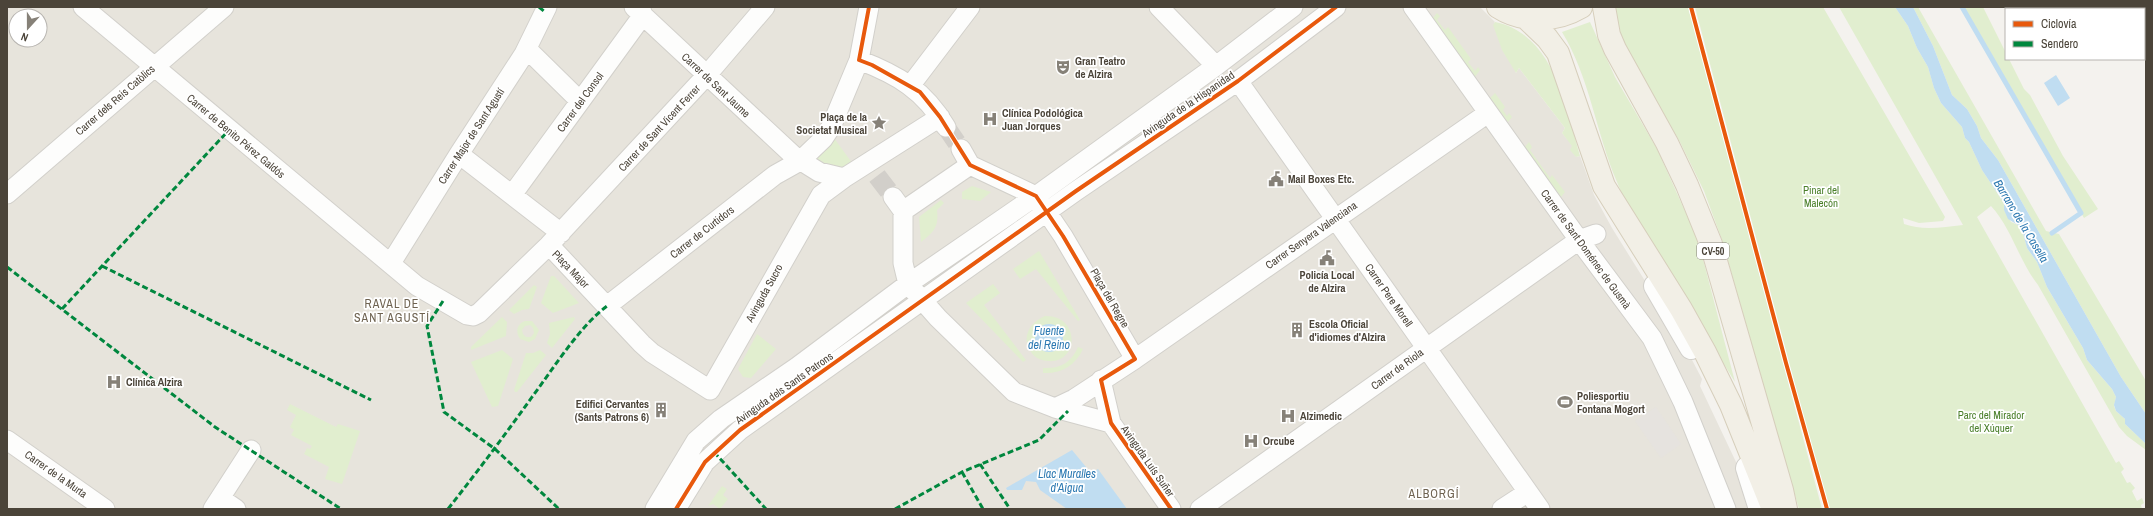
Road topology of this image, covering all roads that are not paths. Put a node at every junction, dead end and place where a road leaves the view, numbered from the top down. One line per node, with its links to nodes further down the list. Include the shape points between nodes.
1 (83, 7): 19 (street, Carrer de Benito Pérez Galdós)
2 (224, 7): 19 (street, Carrer dels Reis Catòlics)
3 (765, 7): 20 (street, Carrer de Sant Vicent Ferrer)
4 (869, 7): 17 (street)
5 (970, 7): 22 (street)
6 (1159, 7): 18 (street)
7 (1293, 7): 18 (street, Avinguda de la Hispanidad)
8 (1336, 7): 21 (street, Avinguda de la Hispanidad)
9 (1413, 7): 24 (street, Carrer de Sant Doménec de Gusmà)
10 (1498, 7): 15 (main road)
11 (1581, 7): 15 (main road, via 1571,13 1548,19)
12 (1604, 7): 62 (main road, CV-50, via 1609,35 1615,50 1688,185 1711,244)
13 (544, 9): 16 (street, Carrer Major de Sant Agustí)
14 (639, 10): 20 (street, Carrer de Sant Jaume); 23 (street, Carrer del Consol)
15 (1524, 18): 28 (main road, via 1547,38 1558,53)
16 (527, 48): 23 (street); 25 (street, Carrer Major de Sant Agustí)
17 (859, 60): 22 (street); 26 (street, via 835,120 827,133)
18 (1216, 66): 31 (street, Avinguda de la Hispanidad)
19 (153, 67): 29 (street, Carrer dels Reis Catòlics); 36 (street, Carrer de Benito Pérez Galdós)
20 (706, 76): 26 (street, Carrer de Sant Jaume); 35 (street, Carrer de Sant Vicent Ferrer)
21 (1238, 81): 32 (street, Avinguda de la Hispanidad); 33 (street, Carrer Pere Morell)
22 (910, 86): 27 (street, via 920,92 943,122 873,170)
23 (580, 101): 30 (street, Carrer del Consol)
24 (1488, 113): 33 (street, Carrer Senyera Valenciana); 34 (street, Carrer de Sant Doménec de Gusmà)
25 (458, 154): 30 (street); 36 (street, Carrer Major de Sant Agustí)
26 (800, 161): 27 (street, via 826,175); 39 (street, Carrer de Curtidors, via 775,175)
27 (844, 178): 43 (street, Avinguda Sucro, via 816,201)
28 (1604, 186): 60 (street, via 1624,236 1657,289 1714,393 1747,469); 61 (main road, via 1681,309 1704,352 1731,405)
29 (7, 194)
30 (512, 195): 35 (street)
31 (1036, 196): 32 (street); 37 (street, Avinguda de la Hispanidad); 37 (street, via 965,157 898,204 903,263)
32 (1048, 212): 38 (street, Avinguda de la Hispanidad); 41 (street, Plaça del Regne)
33 (1336, 218): 40 (street, Carrer Pere Morell); 41 (street, Carrer Senyera Valenciana)
34 (1588, 237): 40 (street, Carrer de Riola); 59 (street, Carrer de Sant Doménec de Gusmà, via 1652,338 1683,402)
35 (555, 239): 36 (street, Plaça Major, via 473,316 417,286); 39 (street, Plaça Major)
36 (391, 264)
37 (908, 284): 38 (street); 45 (street, Avinguda dels Sants Patrons, via 797,367)
38 (923, 301): 44 (street, via 1014,392); 54 (street, Avinguda dels Sants Patrons, via 723,444 699,469)
39 (607, 306): 43 (street, Plaça Major, via 652,353)
40 (1426, 348): 49 (street, Carrer Pere Morell); 56 (street, Carrer de Riola)
41 (1135, 359): 42 (street)
42 (1101, 380): 44 (street, via 1074,399); 46 (street)
43 (710, 390): 45 (street)
44 (1055, 408): 46 (street, Avinguda Luís Suñer)
45 (721, 419): 53 (street, Avinguda dels Sants Patrons, via 692,446)
46 (1111, 423): 55 (street, Avinguda Luís Suñer)
47 (7, 440): 51 (street, Carrer de la Murta)
48 (251, 450): 50 (street)
49 (1528, 492): 57 (street); 58 (street, Carrer Pere Morell)
50 (217, 504): 52 (street)
51 (105, 509)
52 (236, 509)
53 (655, 509)
54 (676, 509)
55 (1171, 509)
56 (1200, 509)
57 (1502, 509)
58 (1540, 509)
59 (1726, 509)
60 (1760, 509)
61 (1773, 509)
62 (1786, 509)

